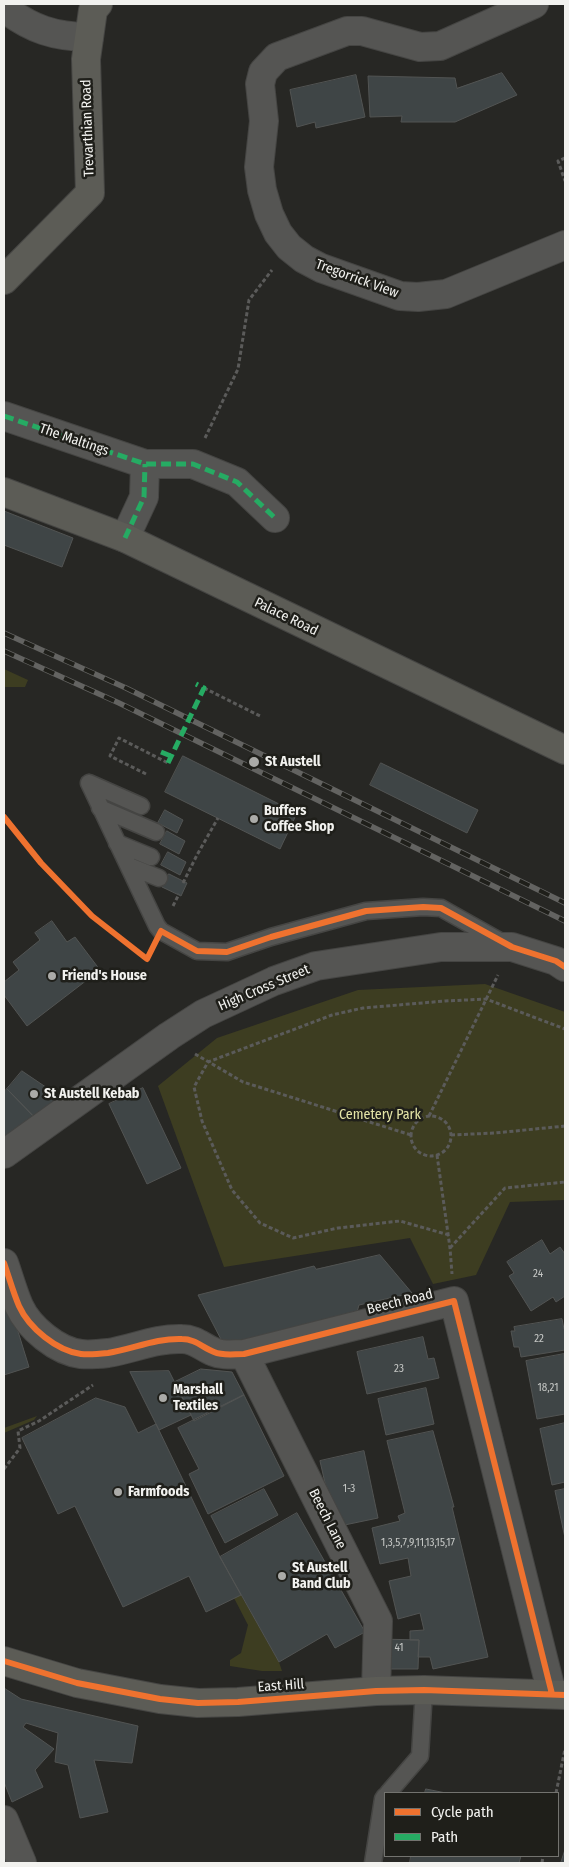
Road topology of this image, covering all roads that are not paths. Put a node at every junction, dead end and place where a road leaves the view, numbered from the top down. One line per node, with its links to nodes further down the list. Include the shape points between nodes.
1 (98, 4): 4 (street, Trevarthian Road, via 92,10)
2 (534, 4): 5 (street, Tregorrick View, via 440,46 420,47 362,31 347,31 278,57 264,72 260,84 264,121 259,167 269,214 289,247 321,268 400,296 446,294)
3 (4, 8): 4 (street, via 36,28 68,37)
4 (89, 37): 6 (street, Trevarthian Road, via 86,59 90,193)
5 (565, 245)
6 (4, 280)
7 (4, 416): 8 (street, The Maltings)
8 (145, 464): 10 (street, The Maltings, via 193,464 237,482); 11 (street, via 144,497)
9 (4, 492): 11 (street, Palace Road)
10 (276, 518)
11 (125, 538): 12 (street, Palace Road)
12 (565, 750)
13 (141, 806): 14 (lane, via 89,783)
14 (100, 808): 15 (lane); 16 (lane)
15 (156, 832)
16 (118, 843): 17 (lane); 18 (lane)
17 (151, 857)
18 (128, 866): 19 (lane); 20 (lane)
19 (159, 878)
20 (140, 890): 21 (lane); 22 (lane, via 161,931 197,951 227,952 366,911 423,907 441,908)
21 (160, 901)
22 (512, 947): 23 (street, High Cross Street); 24 (street, High Cross Street, via 441,947 316,966 274,981 203,1014)
23 (565, 967)
24 (4, 1154)
25 (4, 1263): 26 (street, Beech Road, via 20,1307 37,1330 66,1349 80,1354 107,1353 159,1340 183,1339 196,1341 224,1355)
26 (244, 1354): 29 (street, Beech Lane, via 378,1621); 30 (street, Beech Road, via 454,1301)
27 (4, 1661): 29 (street, East Hill, via 76,1683 198,1703)
28 (424, 1690): 29 (street, East Hill); 30 (street, East Hill); 31 (lane, via 420,1756)
29 (376, 1692)
30 (558, 1695)
31 (389, 1792)
32 (384, 1798): 35 (lane)
33 (4, 1820): 34 (street)
34 (22, 1863)
35 (373, 1863)

